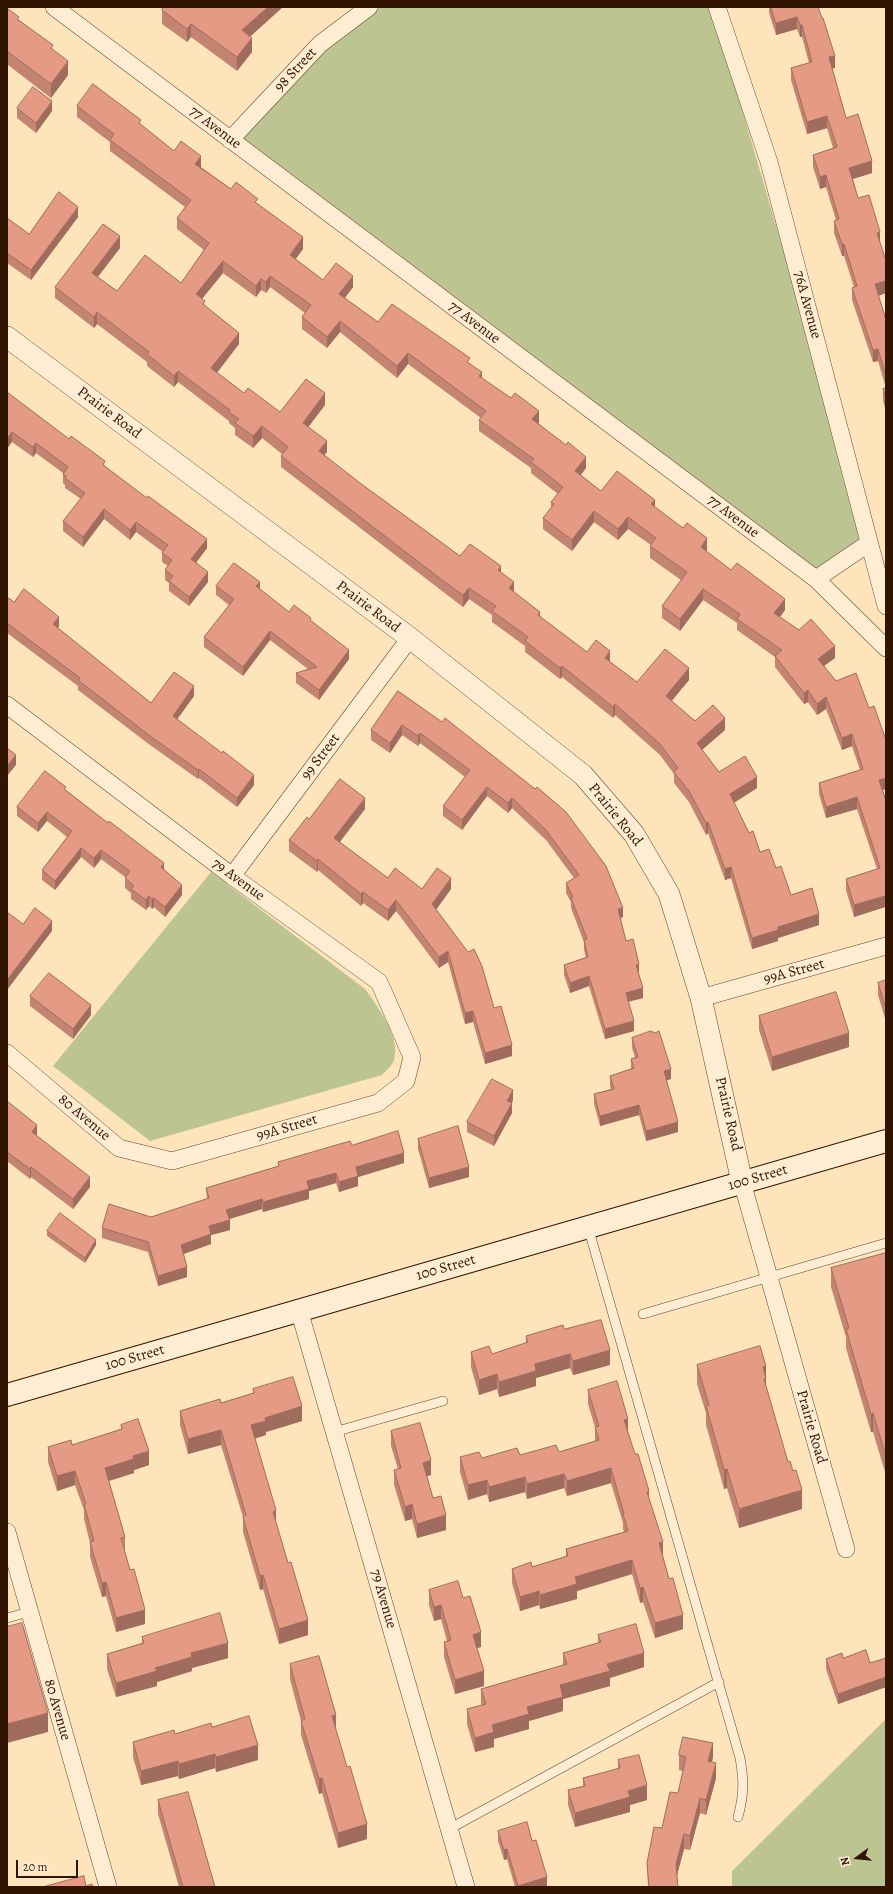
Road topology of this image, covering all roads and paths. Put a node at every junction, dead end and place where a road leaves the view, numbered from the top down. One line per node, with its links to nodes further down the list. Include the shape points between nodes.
1 (54, 7): 4 (street, 77 Avenue)
2 (369, 7): 4 (street, 98 Street, via 320,44)
3 (717, 7): 6 (street, 76A Avenue, via 769,162)
4 (230, 140): 7 (street, 77 Avenue)
5 (7, 337): 9 (street, Prairie Road)
6 (869, 543): 7 (street); 8 (street, 76A Avenue)
7 (816, 579): 10 (street, 77 Avenue)
8 (886, 606)
9 (410, 638): 12 (street, 99 Street); 14 (street, Prairie Road, via 582,775 634,834 669,894)
10 (886, 648)
11 (7, 705): 12 (street, 79 Avenue)
12 (232, 876): 16 (street, 79 Avenue, via 378,982 412,1056 406,1081)
13 (886, 946): 14 (street, 99A Street)
14 (701, 998): 19 (street, Prairie Road)
15 (7, 1053): 18 (street, 80 Avenue, via 119,1148)
16 (398, 1087): 18 (street, 99A Street, via 378,1103)
17 (886, 1141): 19 (main road, 100 Street)
18 (172, 1161)
19 (742, 1182): 20 (main road, 100 Street); 22 (street, Prairie Road)
20 (588, 1227): 23 (main road, 100 Street); 32 (lane)
21 (886, 1244): 22 (lane)
22 (769, 1277): 24 (lane); 29 (street, Prairie Road)
23 (299, 1310): 25 (main road, 100 Street); 27 (street, 79 Avenue)
24 (643, 1314)
25 (7, 1395)
26 (443, 1401): 27 (lane)
27 (334, 1432): 34 (street, 79 Avenue)
28 (7, 1532): 30 (street, 80 Avenue)
29 (846, 1549)
30 (29, 1612): 31 (lane); 35 (street, 80 Avenue)
31 (7, 1618)
32 (718, 1682): 33 (lane, via 744,1781); 34 (lane)
33 (738, 1817)
34 (449, 1829): 36 (street, 79 Avenue)
35 (108, 1887)
36 (466, 1887)

